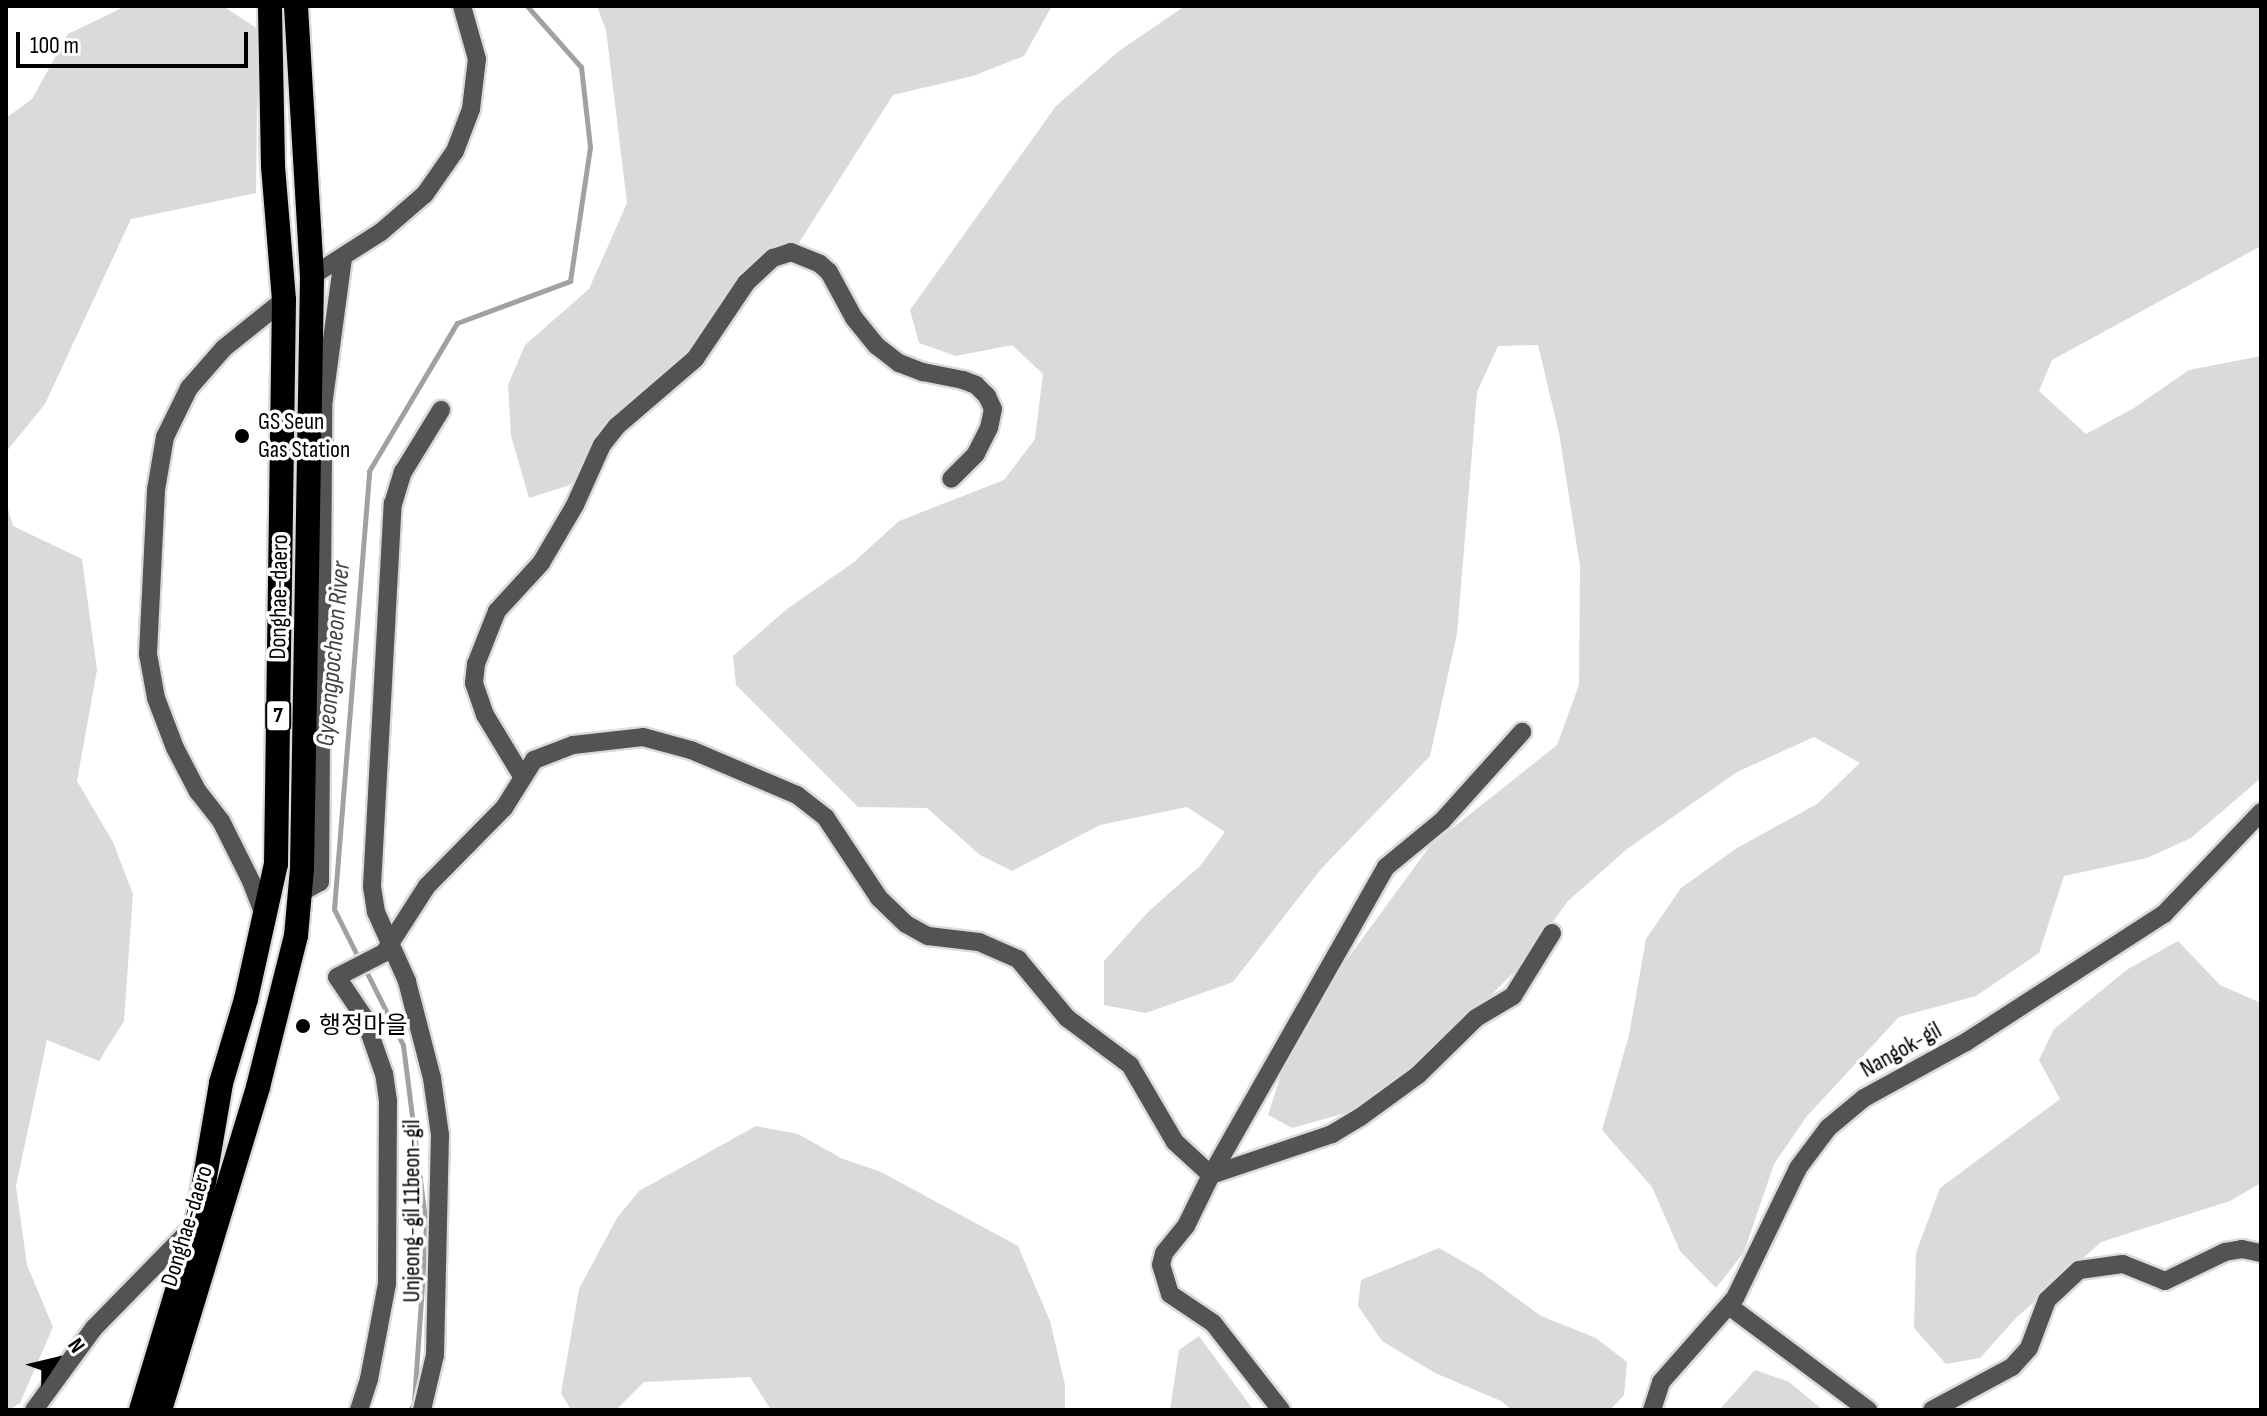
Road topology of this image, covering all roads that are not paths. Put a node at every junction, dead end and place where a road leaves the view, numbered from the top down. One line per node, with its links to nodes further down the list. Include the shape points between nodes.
1 (270, 6): 6 (highway, Donghae-daero / 7, via 273,165)
2 (296, 6): 5 (highway, Donghae-daero / 7)
3 (462, 6): 4 (street, via 477,59 471,109 455,151 425,194)
4 (343, 258): 5 (street); 12 (street, via 323,406 320,882)
5 (312, 276): 12 (highway, Donghae-daero / 7)
6 (284, 300): 13 (highway, Donghae-daero / 7, via 276,864); 13 (street, via 224,348 197,378 165,437 156,490 148,654 156,698 175,748 221,821)
7 (441, 410): 15 (street, Unjeong-gil 11beon-gil, via 403,472 393,504 372,886)
8 (951, 479): 10 (street, via 976,454 989,428 993,409 987,396 963,380 899,363 877,346 820,264 791,252 773,258 746,283 695,359 602,445 541,563 497,611 474,683 485,715)
9 (1522, 732): 16 (street, via 1442,821 1386,867)
10 (522, 776): 15 (street, via 504,808 427,886); 16 (street, via 550,751 643,737 691,750 797,795 826,818 879,898 906,924 928,936 979,942 1018,959 1067,1018 1130,1065 1175,1142)
11 (2261, 812): 19 (street, Nangok-gil, via 2164,914 1966,1042 1864,1098 1828,1128 1798,1168)
12 (299, 894): 22 (highway, Donghae-daero / 7, via 296,936 278,1018)
13 (264, 915): 17 (highway, Donghae-daero / 7, via 221,1083)
14 (1552, 933): 16 (street, via 1513,996 1476,1018 1418,1075 1359,1118 1332,1134)
15 (388, 948): 23 (street, via 339,981 364,1017 388,1101 387,1284); 24 (street, Unjeong-gil 11beon-gil, via 407,981 440,1135 435,1355)
16 (1211, 1175): 25 (street, via 1186,1226 1164,1253 1163,1280 1170,1294 1213,1323)
17 (197, 1224): 20 (street, via 94,1328); 21 (highway, Donghae-daero / 7)
18 (2261, 1253): 28 (street, via 2225,1252 2165,1281 2123,1264 2079,1270 2047,1300 2029,1348 2012,1367)
19 (1729, 1306): 26 (street, Nangok-gil, via 1661,1382); 27 (street)
20 (34, 1410)
21 (141, 1410)
22 (160, 1410)
23 (359, 1410)
24 (422, 1410)
25 (1281, 1410)
26 (1652, 1410)
27 (1868, 1410)
28 (1932, 1410)

